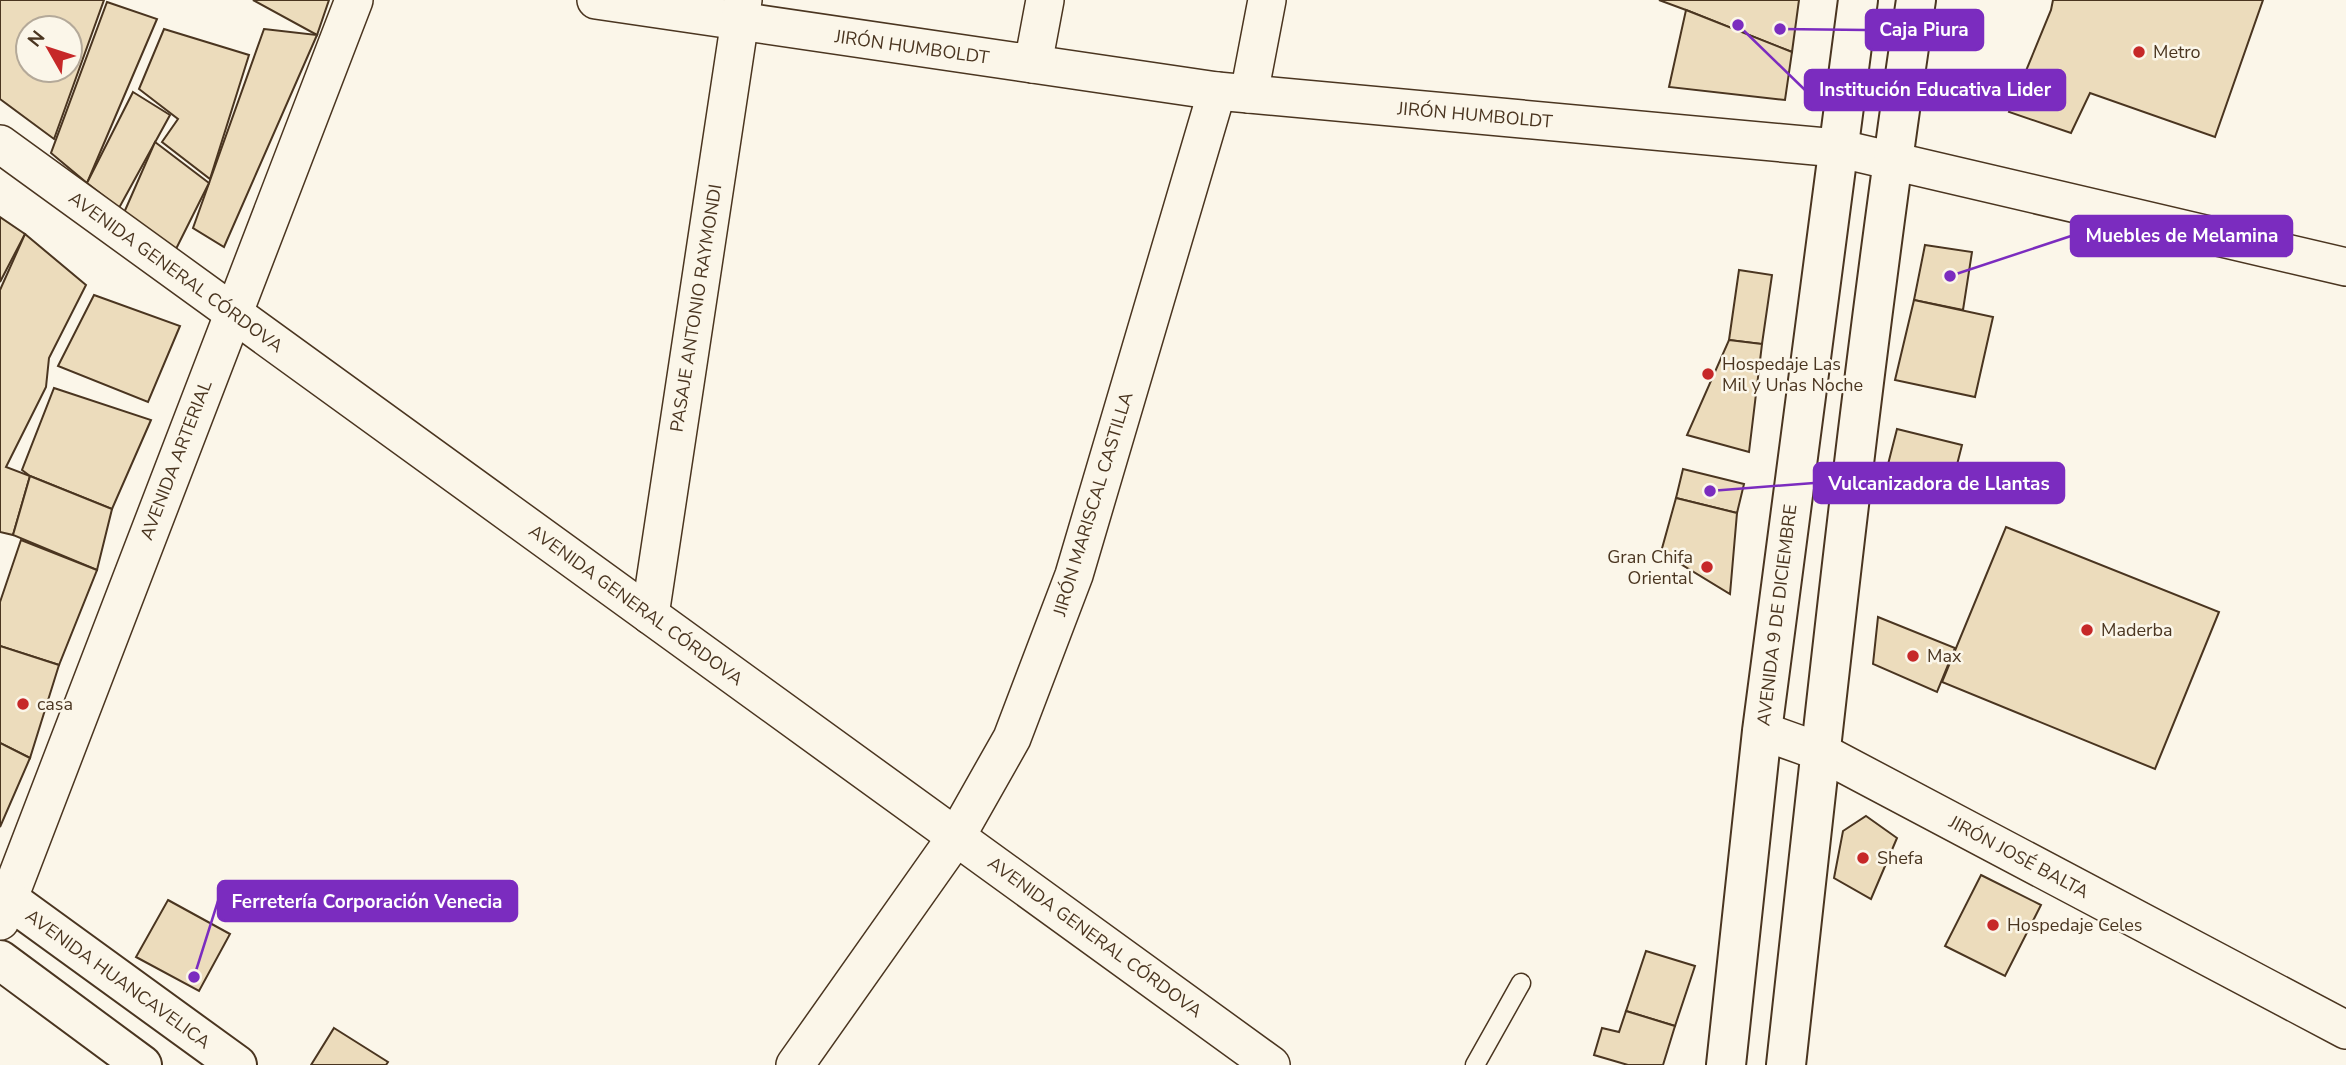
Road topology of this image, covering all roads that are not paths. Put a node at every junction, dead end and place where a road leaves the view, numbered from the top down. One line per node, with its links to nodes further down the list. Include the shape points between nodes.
1 (354, 0): 14 (street, AVENIDA ARTERIAL)
2 (596, 0): 7 (street, JIRÓN HUMBOLDT)
3 (1045, 0): 8 (street)
4 (1267, 0): 9 (street, JIRÓN MARISCAL CASTILLA)
5 (1858, 0): 11 (main road, AVENIDA 9 DE DICIEMBRE)
6 (1916, 0): 12 (main road)
7 (742, 10): 8 (street, JIRÓN HUMBOLDT); 15 (street, PASAJE ANTONIO RAYMONDI)
8 (1033, 64): 9 (street, JIRÓN HUMBOLDT)
9 (1232, 92): 11 (street, JIRÓN HUMBOLDT); 18 (street, JIRÓN MARISCAL CASTILLA, via 1074,575 1012,738)
10 (0, 144): 14 (street, AVENIDA GENERAL CÓRDOVA)
11 (1837, 148): 12 (street, JIRÓN HUMBOLDT); 16 (main road, AVENIDA 9 DE DICIEMBRE)
12 (1892, 161): 13 (street, JIRÓN HUMBOLDT); 17 (main road)
13 (2346, 267)
14 (233, 313): 15 (street, AVENIDA GENERAL CÓRDOVA); 19 (street, AVENIDA ARTERIAL)
15 (650, 615): 18 (street, AVENIDA GENERAL CÓRDOVA)
16 (1762, 731): 17 (street, JIRÓN JOSÉ BALTA); 28 (main road, AVENIDA 9 DE DICIEMBRE)
17 (1821, 752): 22 (street, JIRÓN JOSÉ BALTA); 29 (main road)
18 (956, 837): 25 (street, JIRÓN MARISCAL CASTILLA); 26 (street, AVENIDA GENERAL CÓRDOVA)
19 (2, 904): 24 (main road, AVENIDA HUANCAVELICA)
20 (0, 960): 23 (main road)
21 (1521, 982): 27 (lane)
22 (2346, 1030)
23 (142, 1065)
24 (236, 1065)
25 (794, 1065)
26 (1271, 1065)
27 (1475, 1065)
28 (1726, 1065)
29 (1786, 1065)

